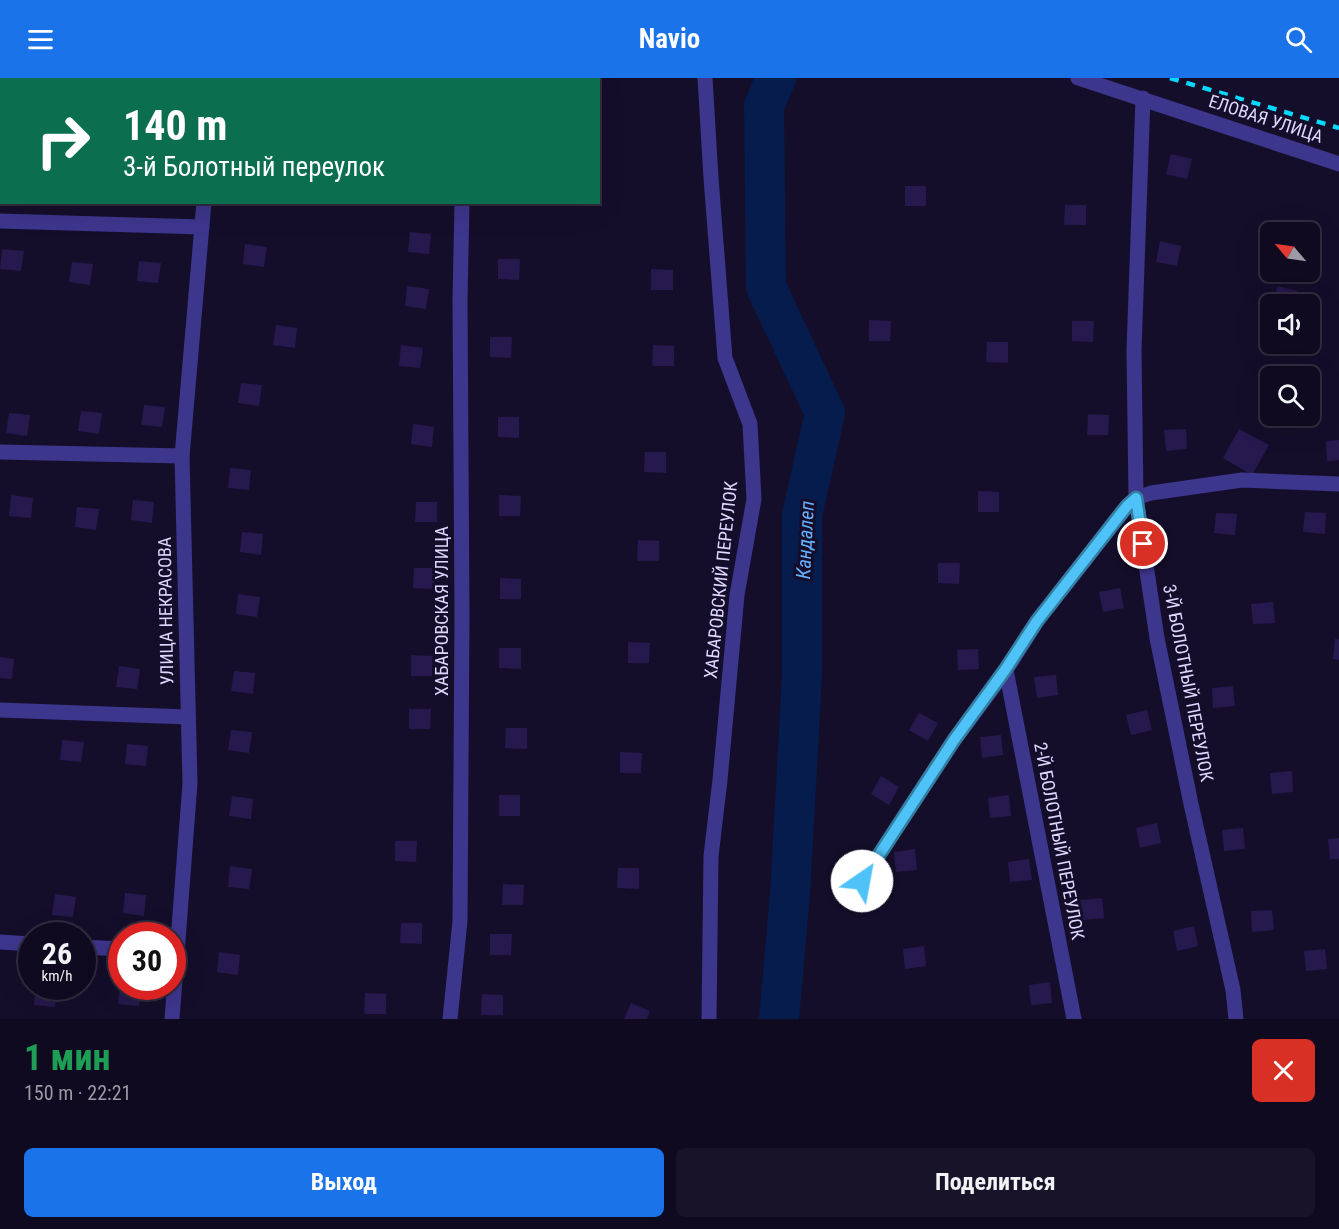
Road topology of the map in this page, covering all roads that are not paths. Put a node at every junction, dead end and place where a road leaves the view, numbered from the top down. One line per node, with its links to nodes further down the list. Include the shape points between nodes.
1 (705, 78): 23 (street, ХАБАРОВСКИЙ ПЕРЕУЛОК, via 725,358 750,424 754,499 736,595 711,856)
2 (1078, 78): 3 (street, ЕЛОВАЯ УЛИЦА)
3 (1143, 98): 4 (street, ЕЛОВАЯ УЛИЦА); 12 (street, 3-Й БОЛОТНЫЙ ПЕРЕУЛОК, via 1134,350)
4 (1339, 164)
5 (204, 204): 8 (street, УЛИЦА НЕКРАСОВА)
6 (462, 204): 22 (street, ХАБАРОВСКАЯ УЛИЦА, via 460,921)
7 (0, 221): 8 (street)
8 (202, 227): 10 (street, УЛИЦА НЕКРАСОВА)
9 (0, 452): 10 (street)
10 (182, 456): 15 (street, УЛИЦА НЕКРАСОВА)
11 (1339, 484): 12 (street, via 1242,480)
12 (1136, 498): 13 (street, via 1037,621); 25 (street, 3-Й БОЛОТНЫЙ ПЕРЕУЛОК, via 1157,638)
13 (1005, 670): 16 (street); 24 (street, 2-Й БОЛОТНЫЙ ПЕРЕУЛОК)
14 (0, 710): 15 (street)
15 (188, 717): 17 (street, УЛИЦА НЕКРАСОВА, via 190,783)
16 (862, 881)
17 (178, 922)
18 (0, 942): 19 (street)
19 (18, 943)
20 (173, 1000): 21 (street, УЛИЦА НЕКРАСОВА)
21 (172, 1019)
22 (450, 1019)
23 (709, 1019)
24 (1074, 1019)
25 (1236, 1019)

